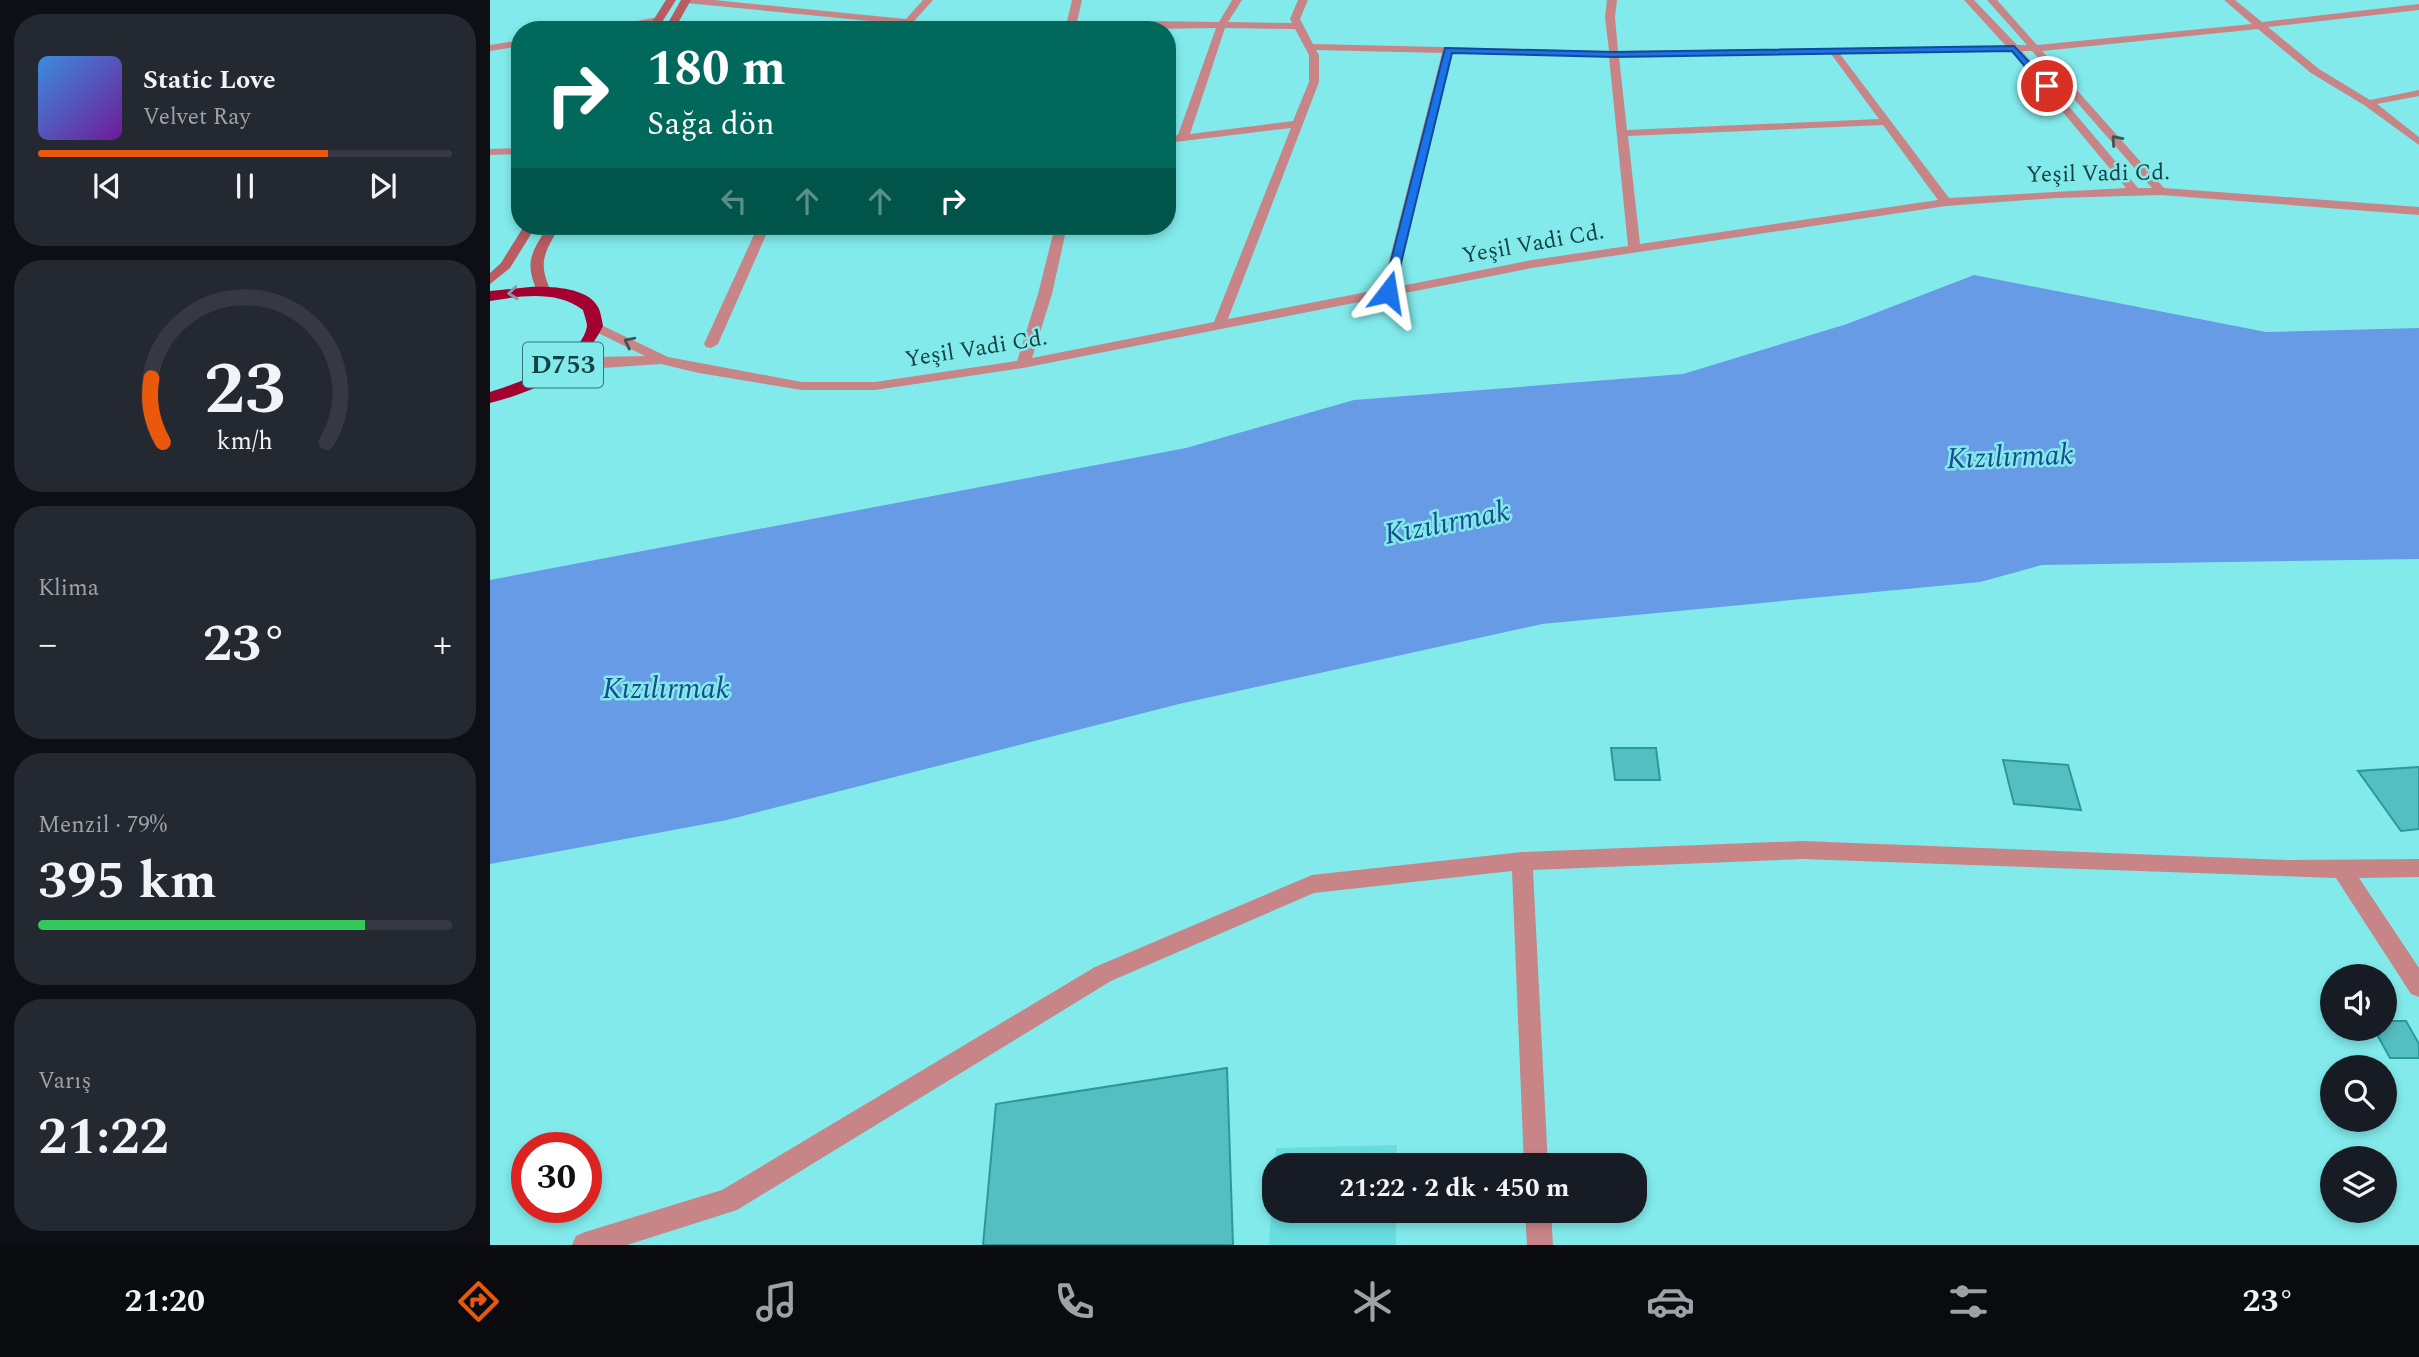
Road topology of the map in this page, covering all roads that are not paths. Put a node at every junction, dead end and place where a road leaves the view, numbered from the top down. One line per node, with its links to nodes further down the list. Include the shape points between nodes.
1 (671, 0): 14 (main road)
2 (686, 0): 13 (street); 16 (main road)
3 (817, 0): 13 (street)
4 (928, 0): 18 (street)
5 (1077, 0): 19 (street)
6 (1237, 0): 22 (street)
7 (1304, 0): 23 (street, via 1295,19)
8 (1612, 0): 31 (street)
9 (1969, 0): 27 (street)
10 (1992, 0): 28 (street)
11 (2229, 0): 20 (street)
12 (2419, 7): 20 (street)
13 (805, 12): 17 (street)
14 (658, 20): 15 (street)
15 (652, 21)
16 (674, 21)
17 (869, 21)
18 (909, 21)
19 (1072, 21)
20 (2255, 24): 28 (street); 33 (street, via 2325,78)
21 (1176, 25): 22 (street)
22 (1221, 26): 23 (street); 37 (street)
23 (1299, 26): 25 (street)
24 (511, 44): 26 (street)
25 (1310, 47): 29 (street); 35 (street, via 1314,82)
26 (490, 48)
27 (2014, 48): 28 (street); 30 (street); 43 (street)
28 (2037, 48): 42 (street, one-way to 28)
29 (1448, 50): 31 (street); 53 (street)
30 (1834, 52): 31 (street); 34 (street)
31 (1614, 54): 36 (street)
32 (2419, 93): 33 (street)
33 (2368, 103): 39 (street)
34 (1885, 122): 36 (street); 44 (street)
35 (1299, 124): 37 (street); 55 (street)
36 (1622, 134): 50 (street)
37 (1183, 138): 38 (street)
38 (1176, 139)
39 (2419, 142)
40 (511, 151): 41 (street)
41 (490, 152)
42 (2161, 191): 43 (street, Yeşil Vadi Cd.); 45 (street, Yeşil Vadi Cd.)
43 (2135, 192): 44 (street, Yeşil Vadi Cd.)
44 (1946, 202): 50 (street, Yeşil Vadi Cd.)
45 (2419, 211)
46 (524, 235): 51 (main road, via 506,265)
47 (549, 235): 52 (main road, via 534,260)
48 (760, 235): 57 (street)
49 (1059, 235): 59 (street)
50 (1634, 248): 53 (street, Yeşil Vadi Cd.)
51 (490, 280)
52 (544, 291): 54 (highway, D753, one-way to 54); 56 (highway, D753, via 584,302 591,308)
53 (1388, 292): 55 (street, Yeşil Vadi Cd.)
54 (490, 296)
55 (1220, 324): 59 (street, Yeşil Vadi Cd.)
56 (595, 326): 58 (street, one-way to 56); 60 (highway, D753, via 584,346)
57 (710, 344)
58 (663, 359): 59 (street, Yeşil Vadi Cd., via 802,386 875,386); 60 (street)
59 (1023, 364)
60 (559, 368): 61 (highway, D753)
61 (494, 398)
62 (1522, 861): 63 (street, via 1802,850); 66 (street); 68 (street, via 1312,884 1102,974 728,1201)
63 (2340, 868): 64 (street); 65 (street)
64 (2419, 868)
65 (2419, 987)
66 (1535, 1153)
67 (1539, 1223): 69 (street)
68 (584, 1245)
69 (1540, 1245)

